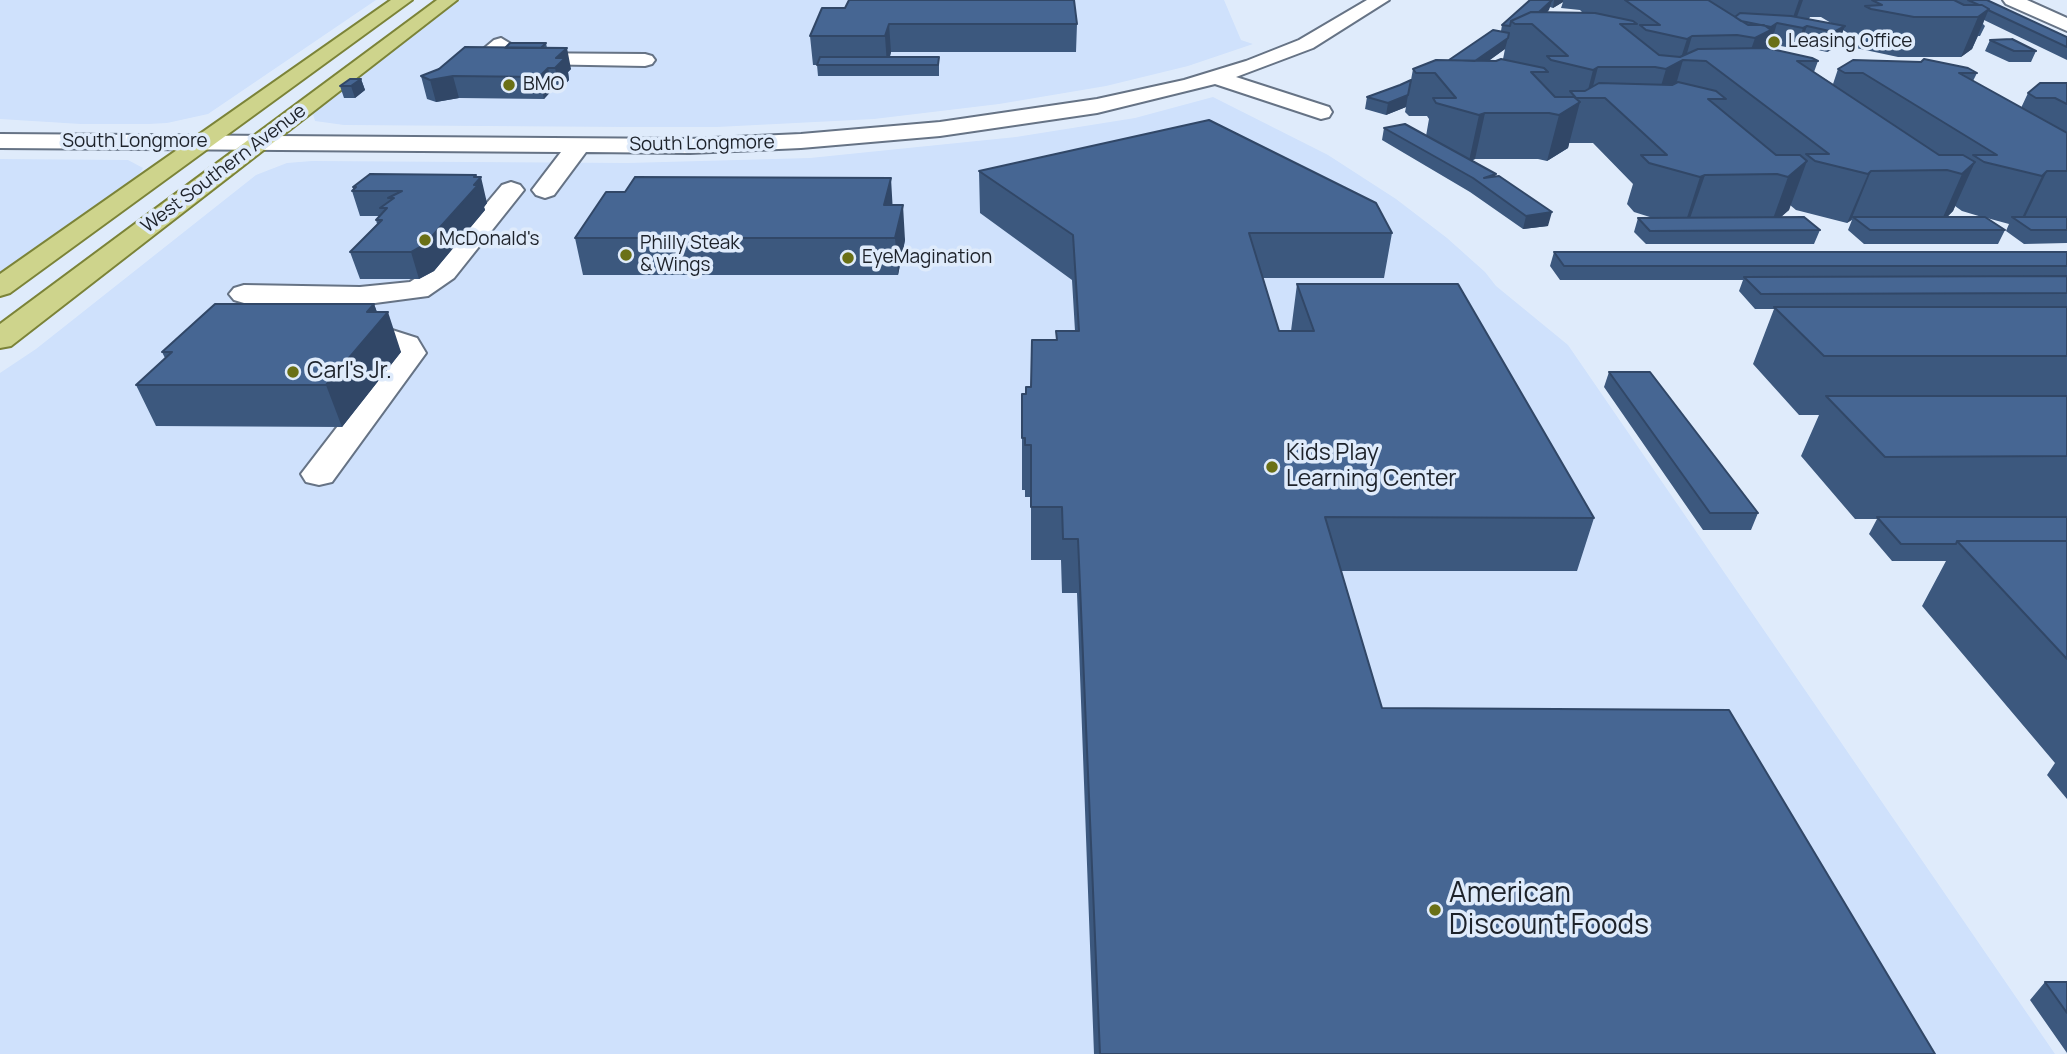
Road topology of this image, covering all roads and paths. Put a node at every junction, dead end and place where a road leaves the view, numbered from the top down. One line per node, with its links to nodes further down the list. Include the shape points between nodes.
1 (403, 0): 11 (main road, West Southern Avenue)
2 (448, 0): 12 (main road, West Southern Avenue)
3 (1380, 0): 8 (street, South Longmore, via 1306,44)
4 (2012, 0): 5 (street)
5 (2067, 25)
6 (491, 52): 7 (street, via 482,64)
7 (645, 60)
8 (1215, 77): 9 (street); 13 (street, South Longmore, via 1097,106 940,129 743,145)
9 (1321, 112)
10 (0, 141): 11 (street, South Longmore)
11 (203, 142): 12 (street, South Longmore); 16 (main road, West Southern Avenue)
12 (259, 142): 13 (street, South Longmore); 18 (main road, West Southern Avenue)
13 (579, 145): 15 (street)
14 (511, 190): 17 (street, via 444,272 418,290 360,296)
15 (545, 190)
16 (0, 287)
17 (244, 294)
18 (0, 340)
19 (316, 341): 20 (street, via 391,339 406,345 410,353)
20 (319, 474)

